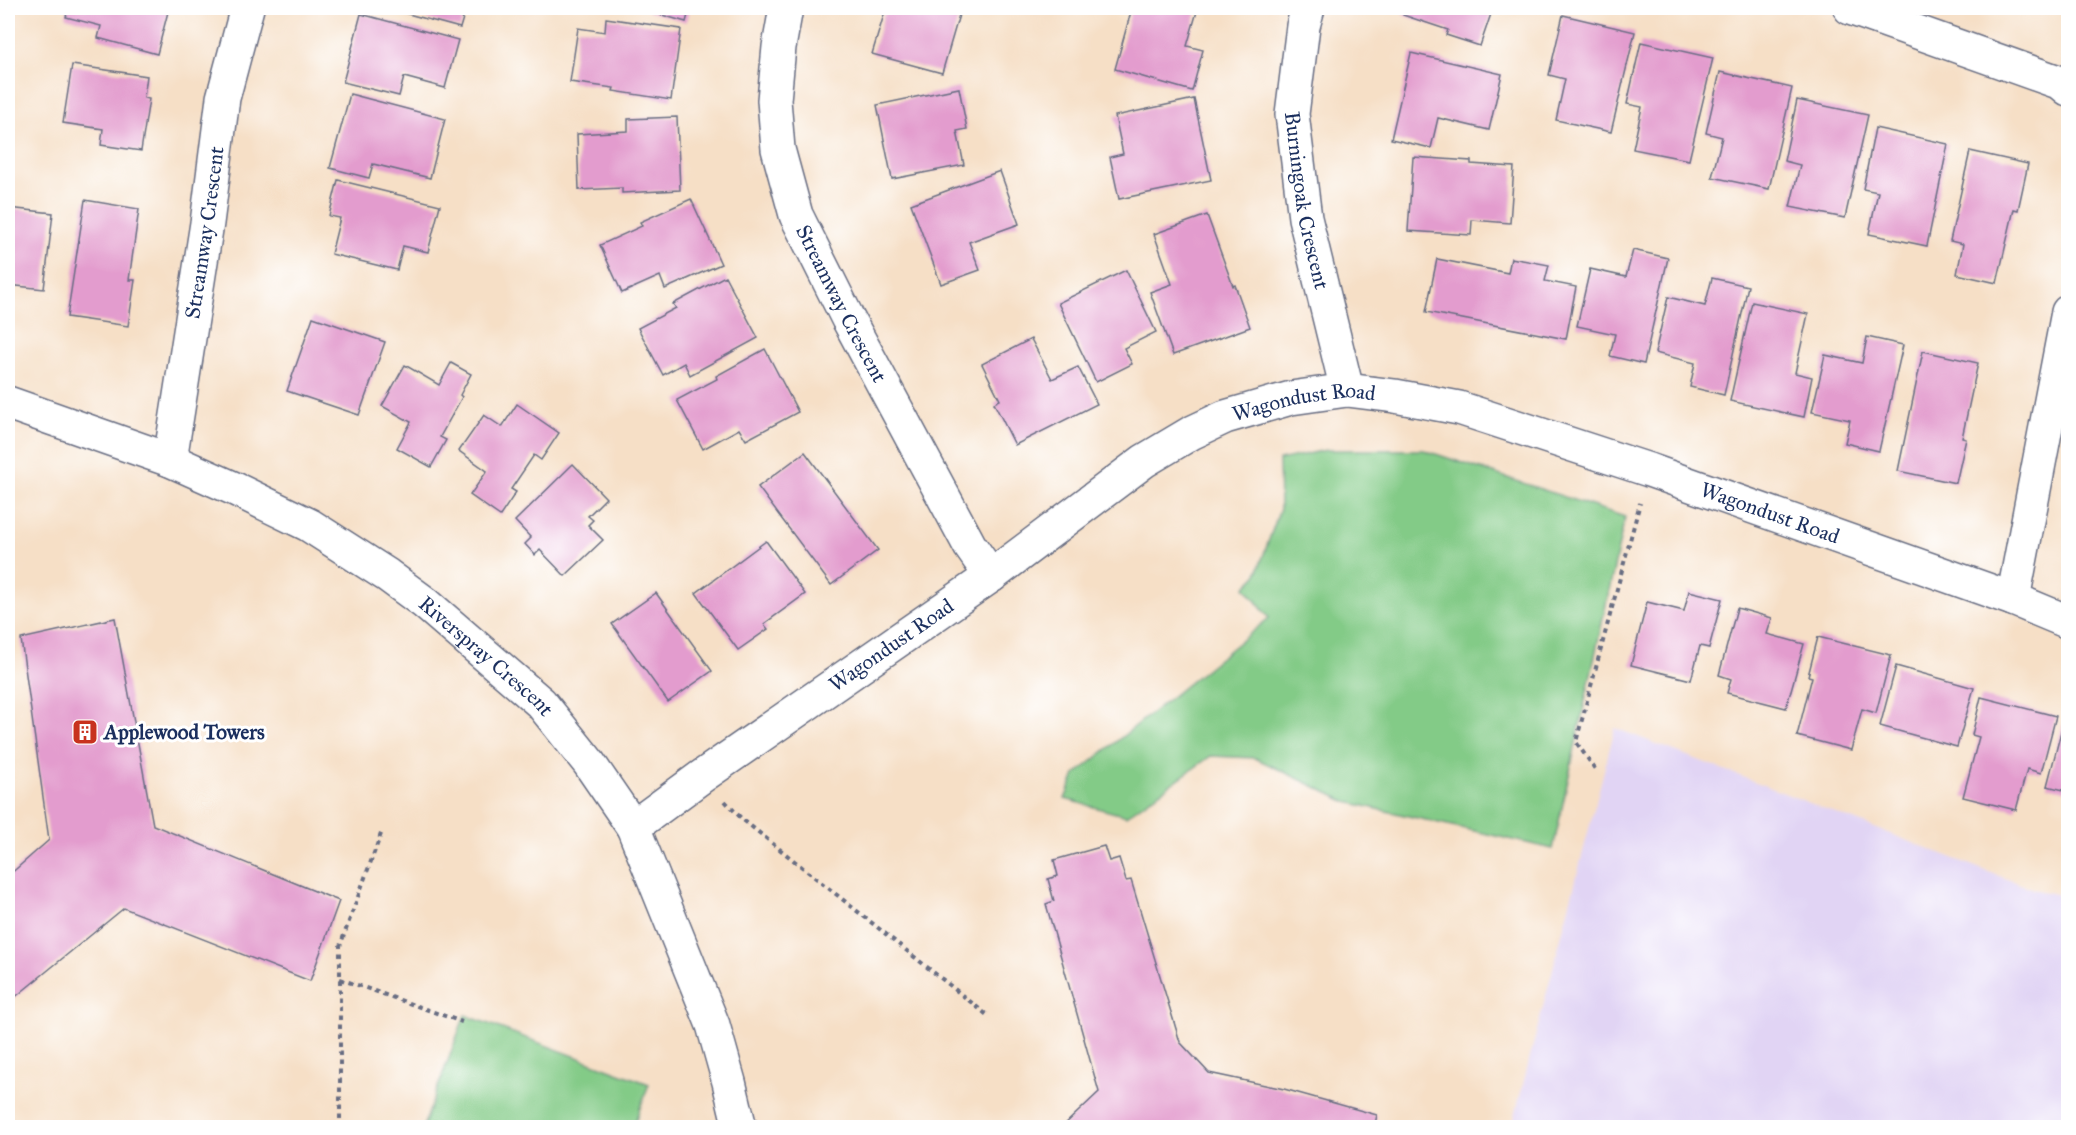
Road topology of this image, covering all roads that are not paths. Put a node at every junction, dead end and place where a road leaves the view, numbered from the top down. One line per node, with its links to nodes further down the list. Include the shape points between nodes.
1 (247, 8): 9 (street, Streamway Crescent, via 223,98)
2 (786, 8): 10 (street, Streamway Crescent, via 774,100 778,149 796,215 959,526)
3 (1308, 8): 7 (street, Burningoak Crescent, via 1292,114 1305,218)
4 (1850, 8): 5 (street, via 2061,83)
5 (2068, 89)
6 (2068, 312): 11 (street)
7 (1347, 390): 10 (street, Wagondust Road, via 1280,401 1225,417 1191,433 1144,461); 11 (street, Wagondust Road, via 1459,408 1649,470)
8 (8, 403): 9 (street, Riverspray Crescent)
9 (170, 460): 13 (street, Riverspray Crescent, via 309,525 425,603 541,703 590,763)
10 (991, 576): 13 (street, Wagondust Road)
11 (2013, 599): 12 (street, Wagondust Road)
12 (2068, 622)
13 (633, 827): 14 (street, Riverspray Crescent, via 713,1025)
14 (740, 1128)

